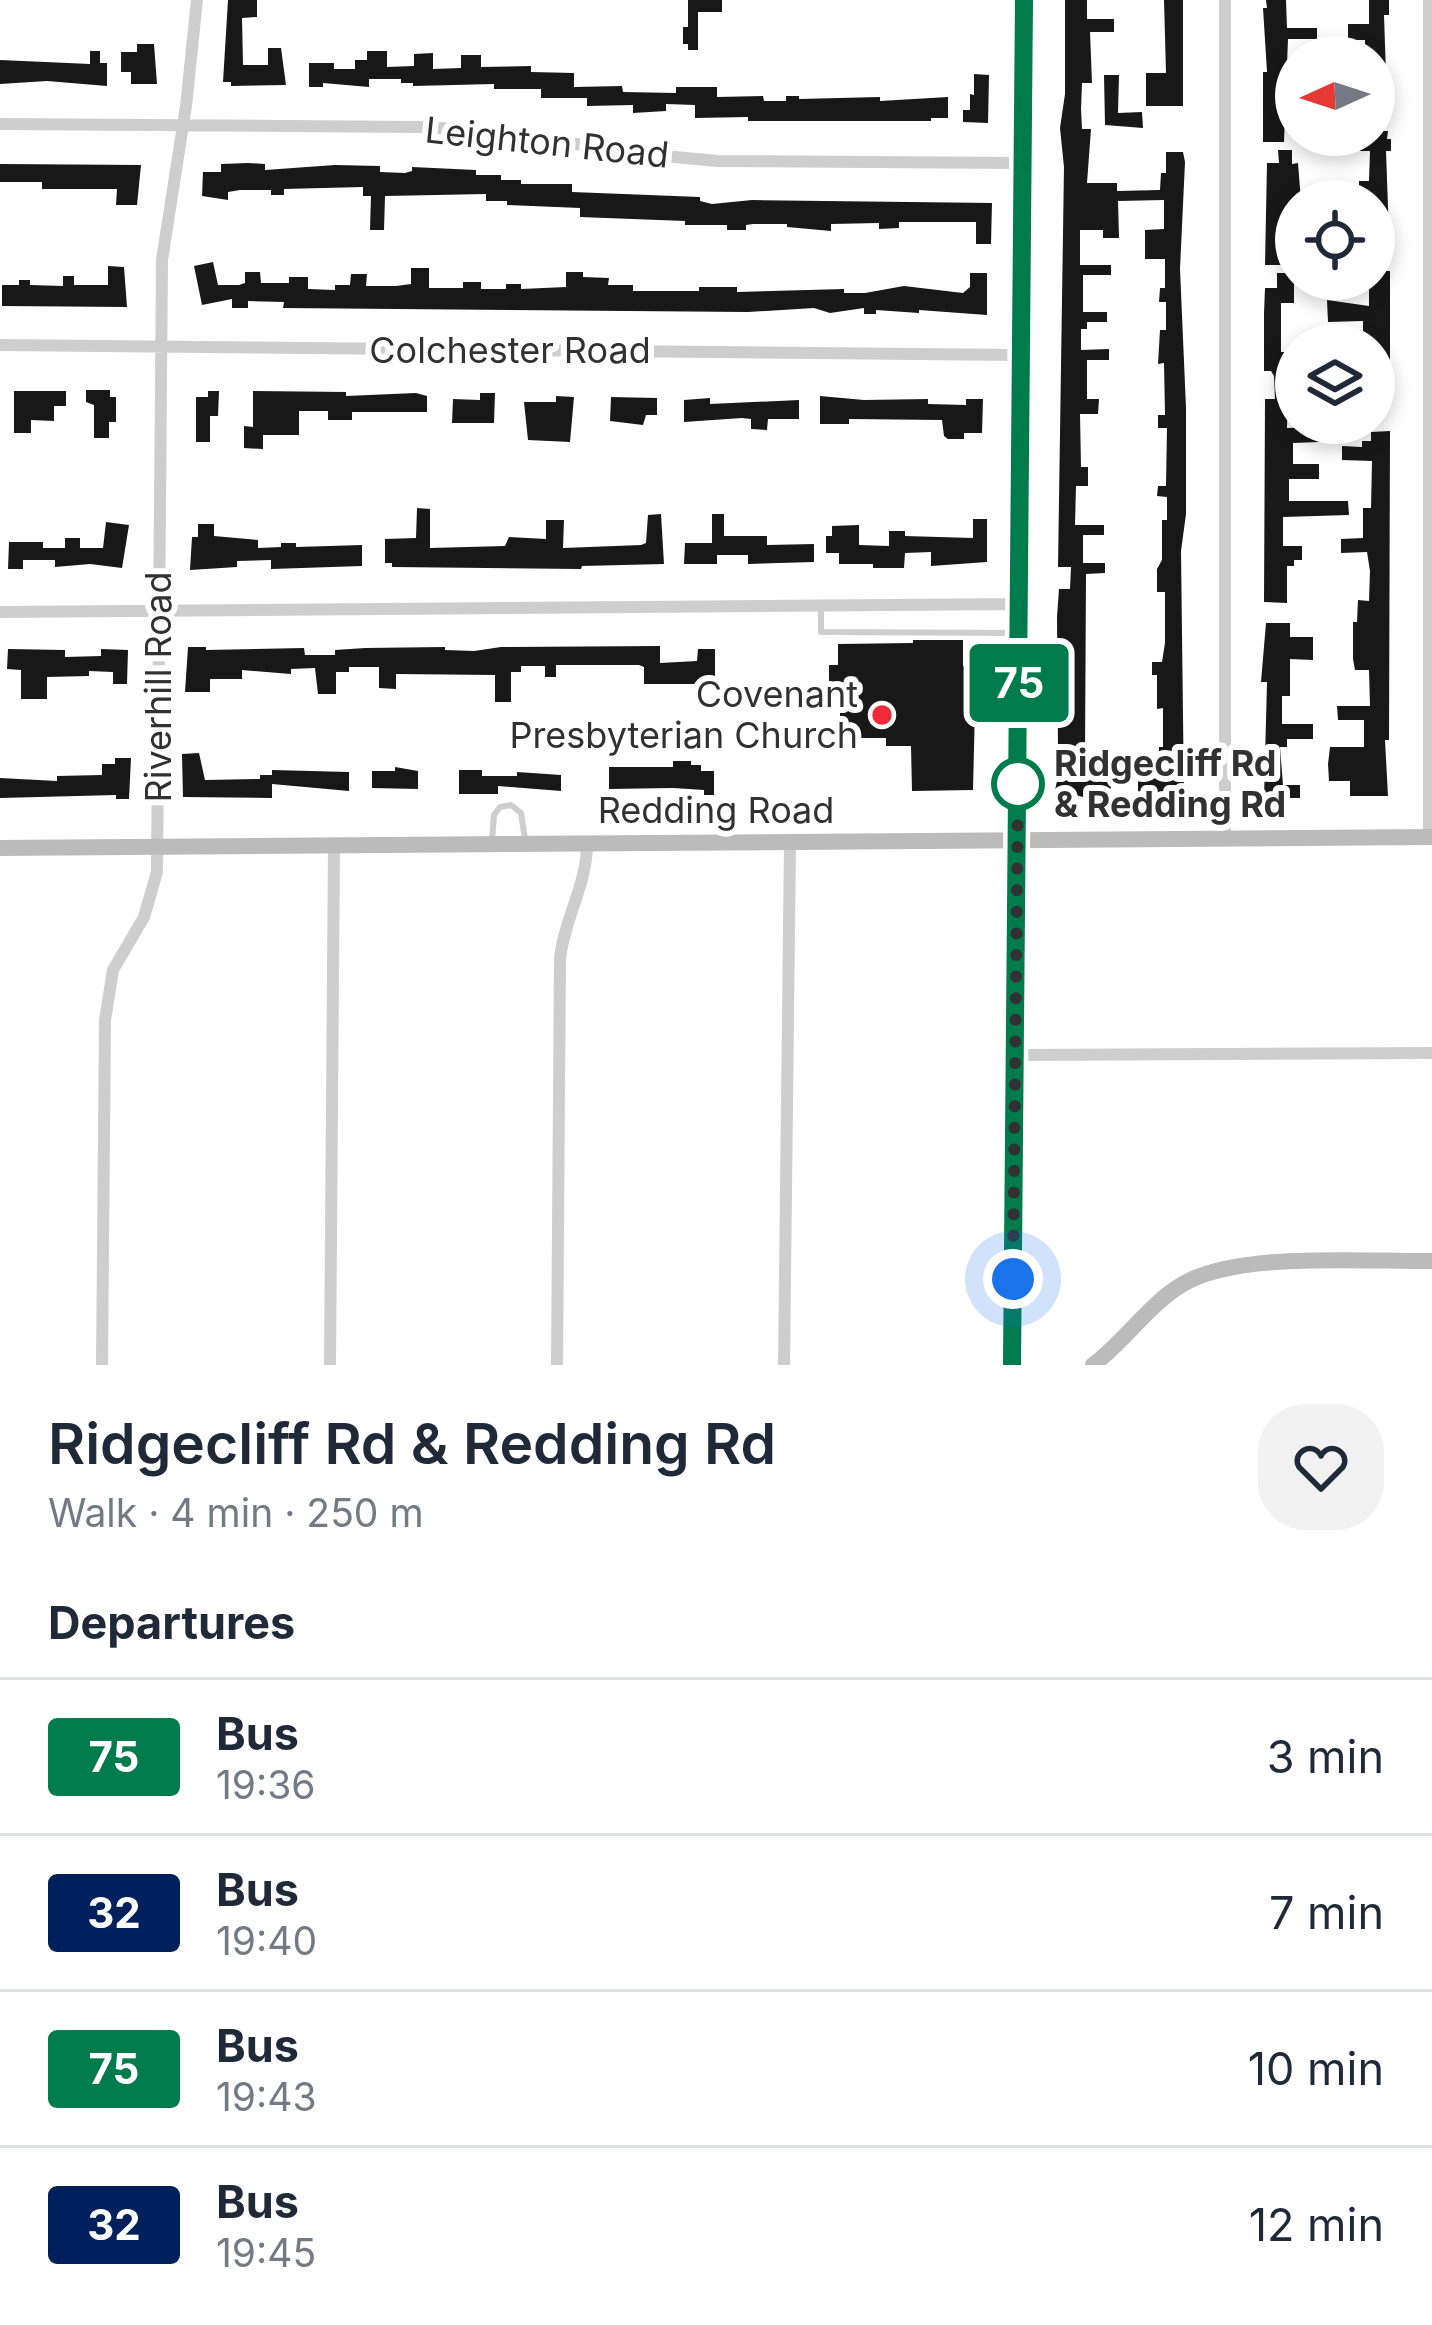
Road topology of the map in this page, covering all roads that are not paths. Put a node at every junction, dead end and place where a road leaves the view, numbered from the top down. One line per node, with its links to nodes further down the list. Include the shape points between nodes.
1 (197, 0): 6 (street, Riverhill Road)
2 (1024, 0): 7 (street)
3 (1225, 0): 17 (street)
4 (1429, 0): 16 (street)
5 (0, 124): 6 (street, Leighton Road)
6 (182, 124): 7 (street, Leighton Road, via 495,131 718,160); 9 (street, Riverhill Road, via 161,260)
7 (1022, 163): 10 (street)
8 (0, 345): 9 (street, Colchester Road)
9 (160, 347): 10 (street, Colchester Road); 13 (street, Riverhill Road)
10 (1021, 355): 11 (street)
11 (1019, 604): 12 (street); 15 (street)
12 (821, 605): 13 (street); 15 (lane, via 821,632)
13 (158, 611): 14 (street); 24 (street, Riverhill Road)
14 (0, 612)
15 (1019, 633): 18 (street)
16 (1430, 837): 17 (main road, Redding Road)
17 (1225, 839): 18 (main road, Redding Road)
18 (1017, 840): 19 (main road, Redding Road); 27 (street)
19 (790, 843): 21 (main road, Redding Road); 32 (street)
20 (526, 844): 21 (main road, Redding Road); 23 (main road, Redding Road); 23 (lane, via 521,813 511,805 494,815)
21 (587, 844): 31 (street, via 560,959)
22 (334, 845): 23 (main road, Redding Road); 24 (main road, Redding Road); 30 (street)
23 (493, 845)
24 (157, 847): 25 (main road, Redding Road); 29 (street, Riverhill Road, via 150,902 106,994)
25 (0, 848)
26 (1432, 1053): 27 (street)
27 (1015, 1055): 33 (street)
28 (1432, 1261): 34 (main road, via 1241,1265 1203,1274 1168,1294)
29 (102, 1365)
30 (330, 1365)
31 (557, 1365)
32 (784, 1365)
33 (1012, 1365)
34 (1093, 1365)

